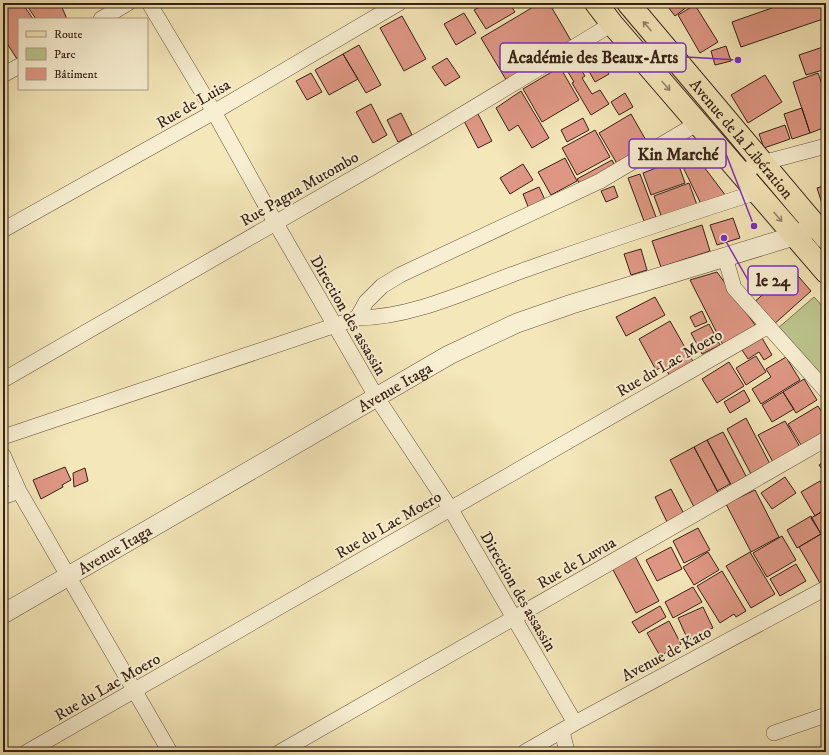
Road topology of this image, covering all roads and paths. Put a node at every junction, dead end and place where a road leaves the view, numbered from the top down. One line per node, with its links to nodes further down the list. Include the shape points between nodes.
1 (128, 3): 6 (street)
2 (149, 3): 10 (street, Direction des assassin)
3 (398, 3): 10 (street, Rue de Luisa)
4 (596, 3): 7 (main road, Avenue de la Libération)
5 (628, 3): 13 (main road, Avenue de la Libération, one-way to 5)
6 (103, 18)
7 (612, 24): 11 (main road, Avenue de la Libération, one-way to 11); 16 (street, Rue Pagna Mutombo, via 440,128)
8 (18, 67): 9 (street)
9 (3, 75)
10 (214, 112): 16 (street, Direction des assassin); 17 (street, Rue de Luisa)
11 (698, 124): 14 (main road, Avenue de la Libération); 22 (street, via 600,181 400,275 382,286 366,302)
12 (826, 146): 13 (street)
13 (762, 163): 14 (street); 18 (main road, Avenue de la Libération)
14 (741, 172): 15 (main road, Avenue de la Libération)
15 (757, 192): 19 (main road, Avenue de la Libération, one-way to 19); 22 (street, via 532,267 417,309 378,318)
16 (275, 222): 23 (street, Direction des assassin); 25 (street, Rue Pagna Mutombo)
17 (3, 230)
18 (821, 232): 19 (street, Avenue Itaga)
19 (794, 236): 20 (street, Avenue Itaga); 21 (main road, Avenue de la Libération)
20 (725, 257): 24 (street, via 734,288); 27 (street, Avenue Itaga, via 517,323 449,356)
21 (826, 272)
22 (357, 318): 23 (street)
23 (335, 327): 27 (street, Direction des assassin); 28 (street)
24 (767, 327): 26 (street); 33 (street, Rue du Lac Moero)
25 (3, 380)
26 (826, 392)
27 (377, 398): 33 (street, Direction des assassin); 34 (street, Avenue Itaga)
28 (3, 437)
29 (826, 439): 37 (street, Rue de Luvua)
30 (3, 455): 31 (street)
31 (19, 491): 32 (street); 34 (street)
32 (3, 497)
33 (450, 508): 37 (street, Direction des assassin); 38 (street, Rue du Lac Moero)
34 (69, 577): 36 (street, Avenue Itaga); 38 (street)
35 (826, 588): 40 (street, Avenue de Kato)
36 (3, 614)
37 (514, 618): 40 (street, Direction des assassin); 45 (street, Rue de Luvua)
38 (134, 692): 43 (street, Rue du Lac Moero); 44 (street)
39 (826, 715): 42 (street)
40 (575, 723): 41 (street, Avenue de Kato)
41 (562, 731): 46 (street, Avenue de Kato); 47 (street)
42 (774, 733)
43 (27, 752)
44 (170, 752)
45 (280, 752)
46 (524, 752)
47 (567, 752)

